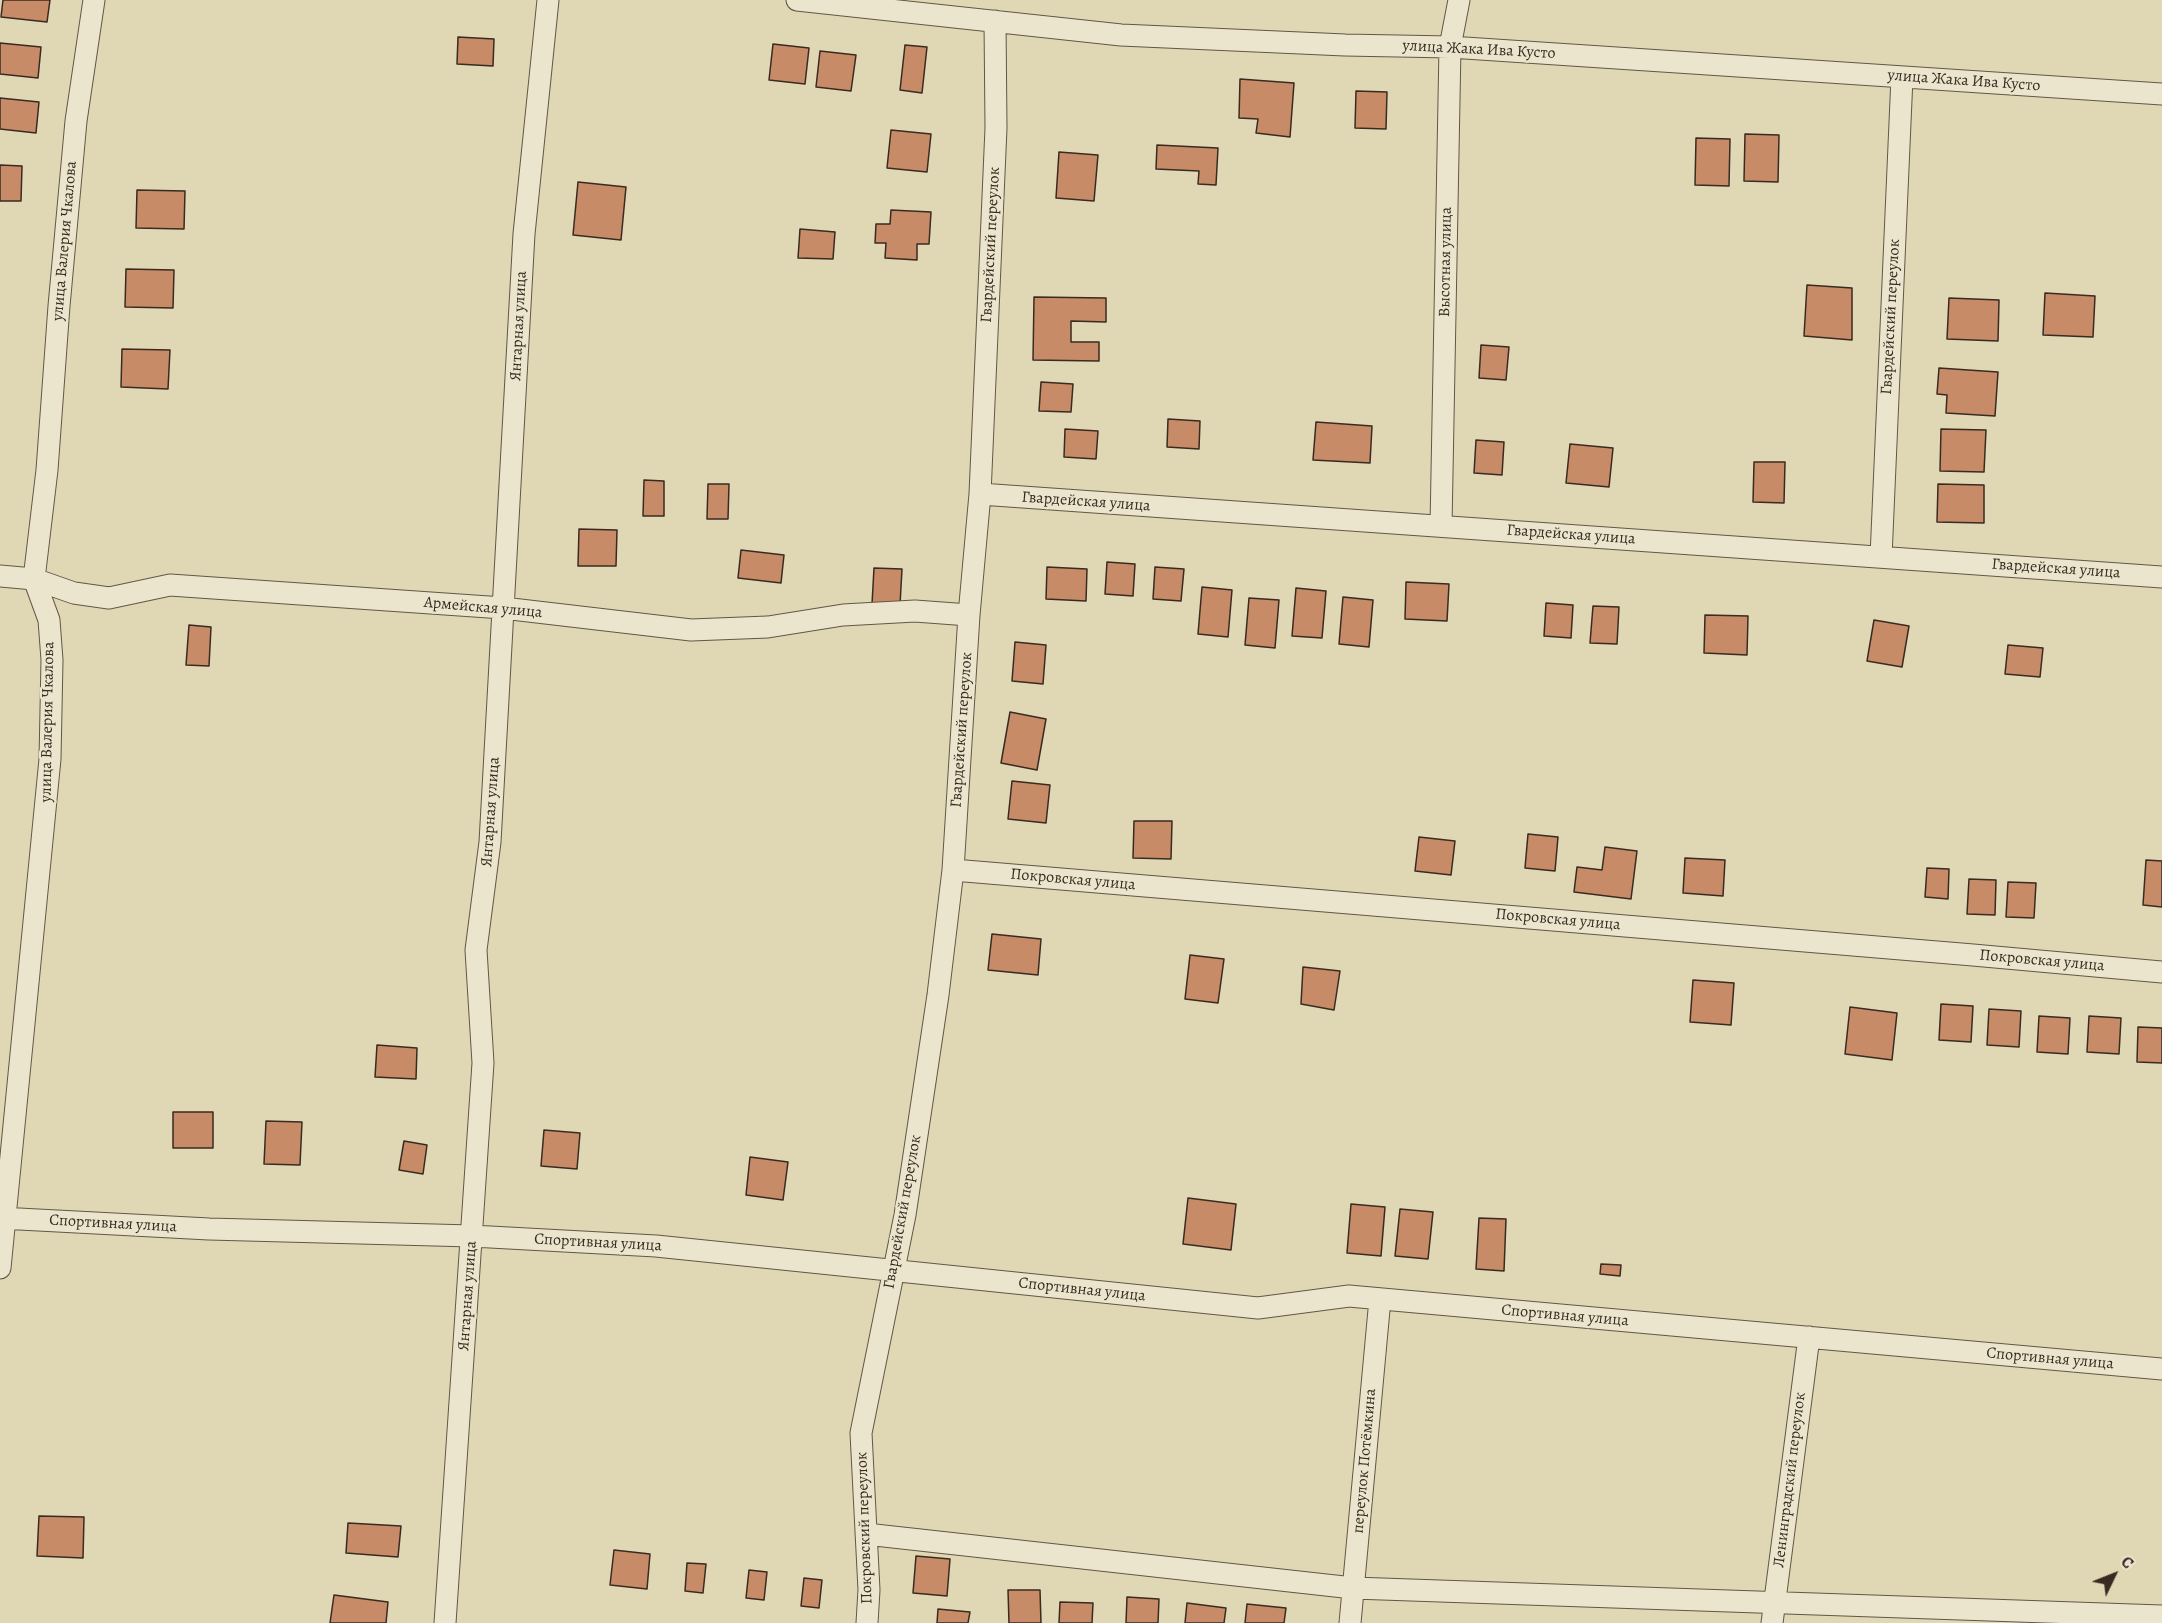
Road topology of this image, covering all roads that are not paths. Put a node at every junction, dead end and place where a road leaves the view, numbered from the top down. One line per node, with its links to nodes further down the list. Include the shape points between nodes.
1 (94, 0): 14 (street, улица Валерия Чкалова, via 76,121)
2 (548, 0): 15 (street, Янтарная улица, via 524,234)
3 (797, 0): 5 (street, улица Жака Ива Кусто)
4 (1460, 0): 6 (street, Высотная улица)
5 (995, 21): 6 (street, улица Жака Ива Кусто, via 1121,34); 9 (street, Гвардейский переулок, via 996,128)
6 (1450, 47): 7 (street, улица Жака Ива Кусто); 10 (street, Высотная улица)
7 (1902, 77): 8 (street, улица Жака Ива Кусто); 11 (street, Гвардейский переулок)
8 (2162, 94)
9 (980, 495): 10 (street, Гвардейская улица); 16 (street, Гвардейский переулок)
10 (1441, 526): 11 (street, Гвардейская улица)
11 (1881, 557): 13 (street, Гвардейская улица)
12 (0, 576): 14 (street, Армейская улица)
13 (2162, 577)
14 (34, 579): 15 (street, Армейская улица, via 74,593 109,598 170,585); 19 (street, улица Валерия Чкалова, via 49,620 50,759)
15 (503, 608): 16 (street, Армейская улица, via 691,630 768,627 843,615 915,611); 20 (street, Янтарная улица, via 490,842 477,950 483,1064)
16 (969, 615): 17 (street, Гвардейский переулок)
17 (953, 870): 18 (street, Покровская улица); 22 (street, Гвардейский переулок, via 938,995)
18 (2162, 972)
19 (3, 1218): 20 (street, Спортивная улица, via 209,1229); 21 (street, улица Валерия Чкалова)
20 (472, 1236): 22 (street, Спортивная улица, via 656,1246); 31 (street, Янтарная улица)
21 (0, 1268)
22 (894, 1270): 23 (street, Спортивная улица, via 1258,1308 1349,1296); 26 (street, Гвардейский переулок)
23 (1380, 1299): 24 (street, Спортивная улица); 28 (street, переулок Потёмкина)
24 (1809, 1337): 25 (street, Спортивная улица); 29 (street, Ленинградский переулок)
25 (2162, 1369)
26 (861, 1432): 27 (street, Покровский переулок)
27 (866, 1534): 28 (street); 32 (street, Покровский переулок)
28 (1353, 1588): 29 (street); 33 (street, переулок Потёмкина)
29 (1773, 1613): 30 (street)
30 (2162, 1617)
31 (445, 1623)
32 (867, 1623)
33 (1350, 1623)

